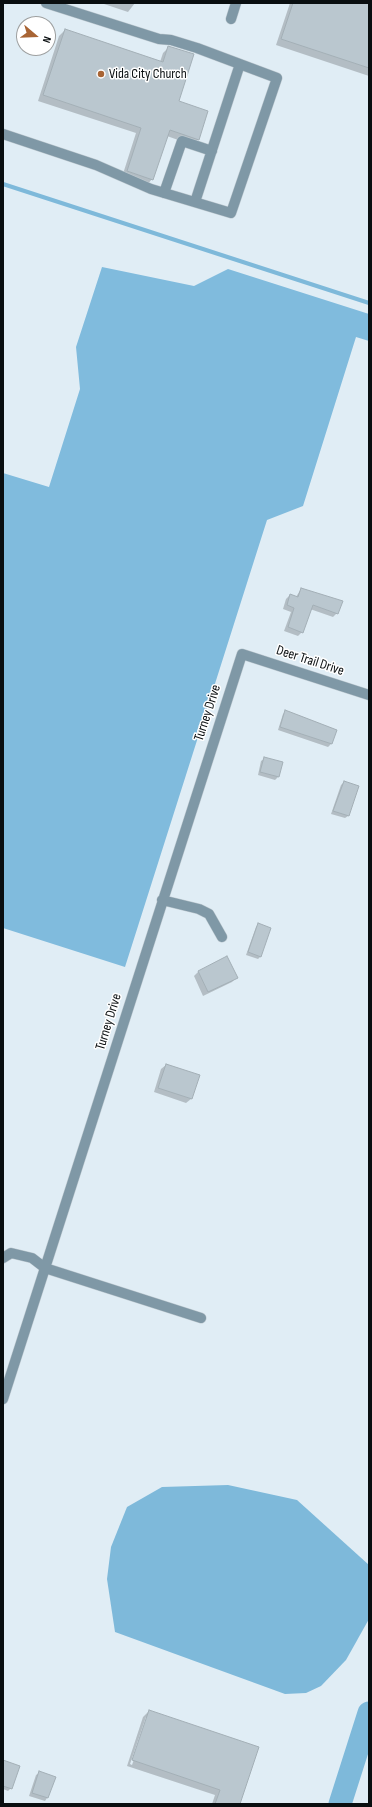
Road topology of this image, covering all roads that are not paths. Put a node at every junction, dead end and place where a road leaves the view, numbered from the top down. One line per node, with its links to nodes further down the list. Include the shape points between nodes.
1 (46, 3): 4 (street, via 159,39 171,40)
2 (236, 3): 3 (street)
3 (232, 19)
4 (240, 64): 6 (street); 8 (street, via 276,78 231,213)
5 (3, 134): 7 (street, via 96,165)
6 (212, 151): 7 (street, via 182,141); 8 (street)
7 (164, 193): 8 (street)
8 (194, 202)
9 (242, 654): 10 (street, Deer Trail Drive); 11 (street, Turney Drive)
10 (369, 695)
11 (162, 900): 12 (street, via 210,914); 14 (street, Turney Drive)
12 (222, 936)
13 (3, 1258): 14 (street, via 10,1253 32,1258)
14 (45, 1268): 15 (street); 16 (street, Turney Drive)
15 (201, 1318)
16 (3, 1399)

